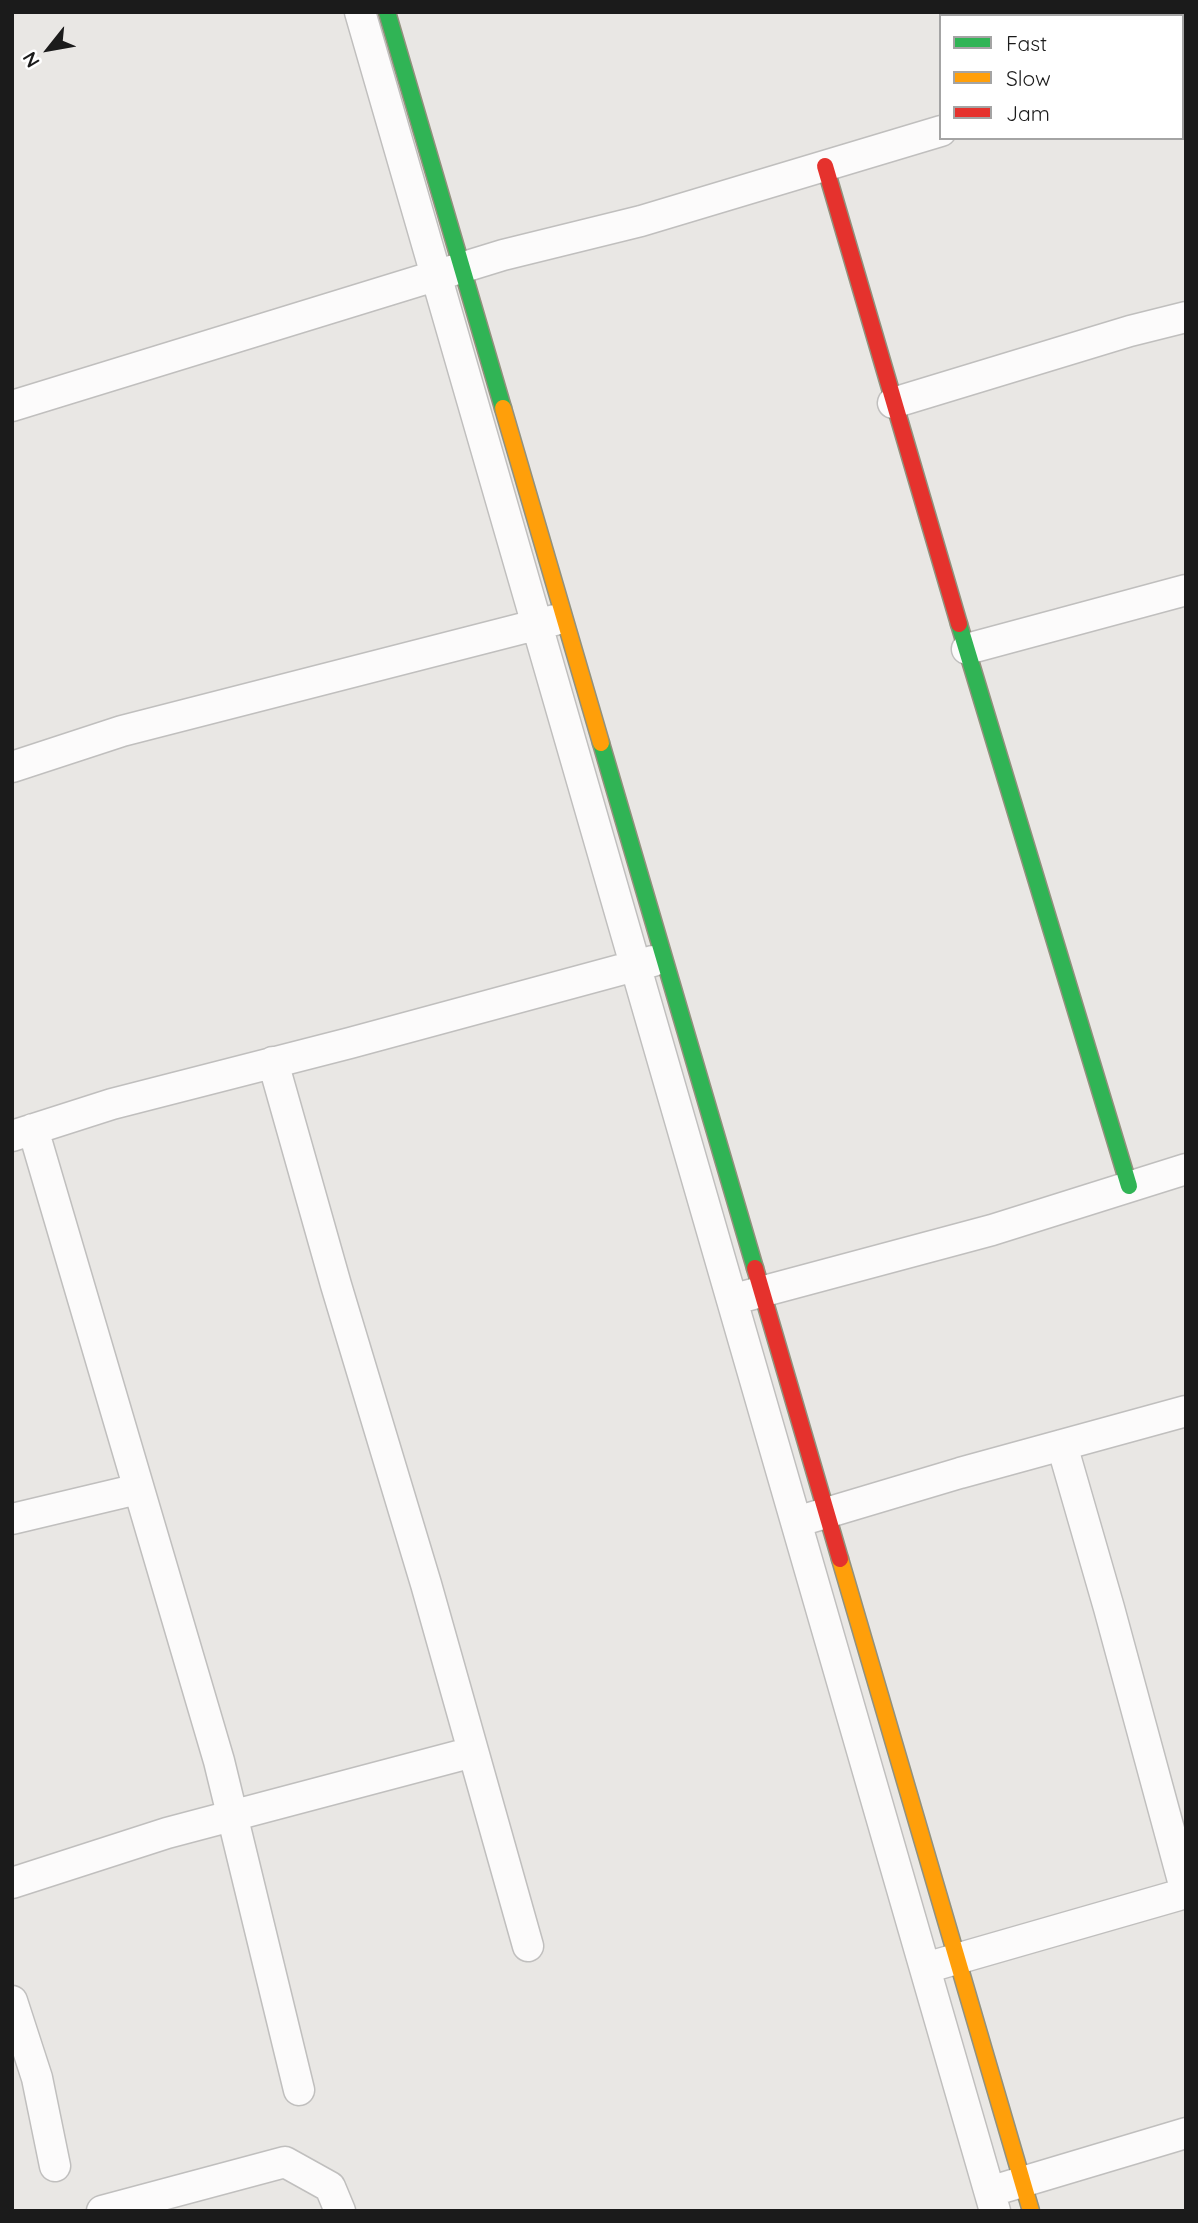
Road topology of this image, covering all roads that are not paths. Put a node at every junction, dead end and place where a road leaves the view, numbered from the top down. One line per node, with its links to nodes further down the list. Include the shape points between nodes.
1 (360, 12): 5 (street)
2 (387, 12): 5 (street)
3 (939, 132): 4 (street)
4 (825, 166): 5 (street); 7 (street)
5 (449, 272): 8 (street); 10 (street)
6 (1186, 317): 7 (street)
7 (893, 402): 11 (street)
8 (12, 406)
9 (1186, 590): 11 (street)
10 (550, 621): 12 (street, via 122,732); 13 (street); 14 (street)
11 (967, 649): 18 (street)
12 (12, 767)
13 (664, 958): 14 (street); 19 (street)
14 (635, 965): 15 (street); 20 (street)
15 (273, 1062): 16 (street); 27 (street)
16 (22, 1133): 23 (street)
17 (1186, 1169): 18 (street)
18 (1129, 1186): 19 (street, via 992,1230)
19 (761, 1292): 20 (street); 24 (street)
20 (732, 1300): 26 (street)
21 (1186, 1411): 22 (street)
22 (1062, 1445): 24 (street); 30 (street)
23 (138, 1489): 25 (street); 28 (street, via 219,1761)
24 (826, 1512): 26 (street); 32 (street)
25 (12, 1519)
26 (796, 1522): 33 (street)
27 (474, 1752): 28 (street); 31 (street)
28 (231, 1816): 29 (street); 35 (street)
29 (12, 1883)
30 (1186, 1893): 32 (street)
31 (528, 1946)
32 (957, 1959): 33 (street); 38 (street)
33 (925, 1969): 39 (street)
34 (12, 2001): 37 (street, via 37,2078)
35 (299, 2091)
36 (1186, 2133): 38 (street)
37 (55, 2166)
38 (1022, 2182): 39 (street); 42 (street)
39 (992, 2201)
40 (102, 2211): 41 (street, via 285,2162 330,2187)
41 (340, 2211)
42 (1031, 2211)

